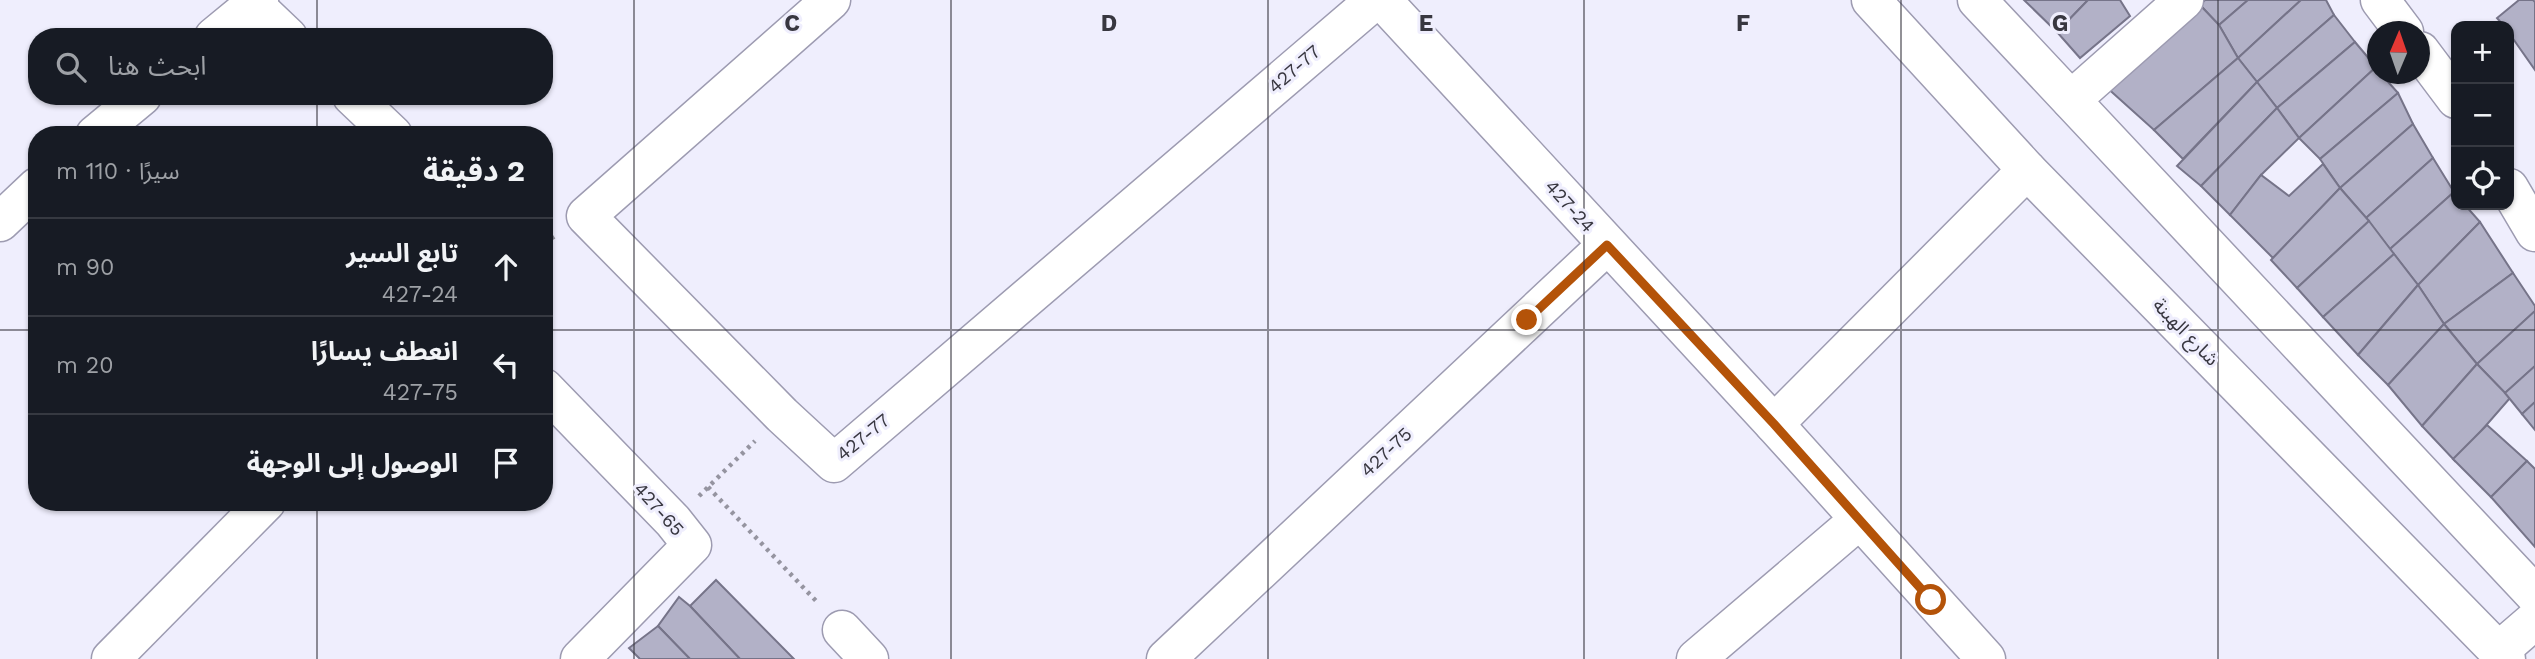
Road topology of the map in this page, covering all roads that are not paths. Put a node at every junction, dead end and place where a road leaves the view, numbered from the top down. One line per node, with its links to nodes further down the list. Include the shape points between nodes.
1 (831, 0): 2 (street, 427-77, via 586,216 834,463)
2 (1375, 0)
3 (1382, 0): 24 (street, 427-24)
4 (1871, 0): 19 (street, شارع الهبنة)
5 (2184, 0): 14 (street)
6 (2380, 0): 9 (street)
7 (254, 2): 10 (street); 11 (street)
8 (1991, 5): 14 (street)
9 (2396, 21)
10 (224, 28)
11 (279, 28)
12 (2430, 64): 13 (street)
13 (2451, 92)
14 (2071, 100): 29 (street)
15 (131, 105): 17 (street)
16 (361, 105): 18 (street)
17 (106, 126)
18 (384, 126)
19 (2027, 170): 26 (street); 32 (street, شارع الهبنة)
20 (28, 196): 22 (street)
21 (2514, 196): 23 (street)
22 (0, 222)
23 (2535, 232)
24 (1607, 245): 26 (street, 427-24); 36 (street, 427-75)
25 (553, 397): 34 (street, 427-65, via 692,545)
26 (1774, 424): 28 (street, 427-24)
27 (257, 511): 33 (street)
28 (1859, 520): 37 (street); 38 (street, 427-24)
29 (2535, 595)
30 (2535, 620): 32 (street)
31 (842, 630): 35 (street)
32 (2502, 655)
33 (111, 659)
34 (580, 659)
35 (869, 659)
36 (1166, 659)
37 (1696, 659)
38 (1986, 659)

